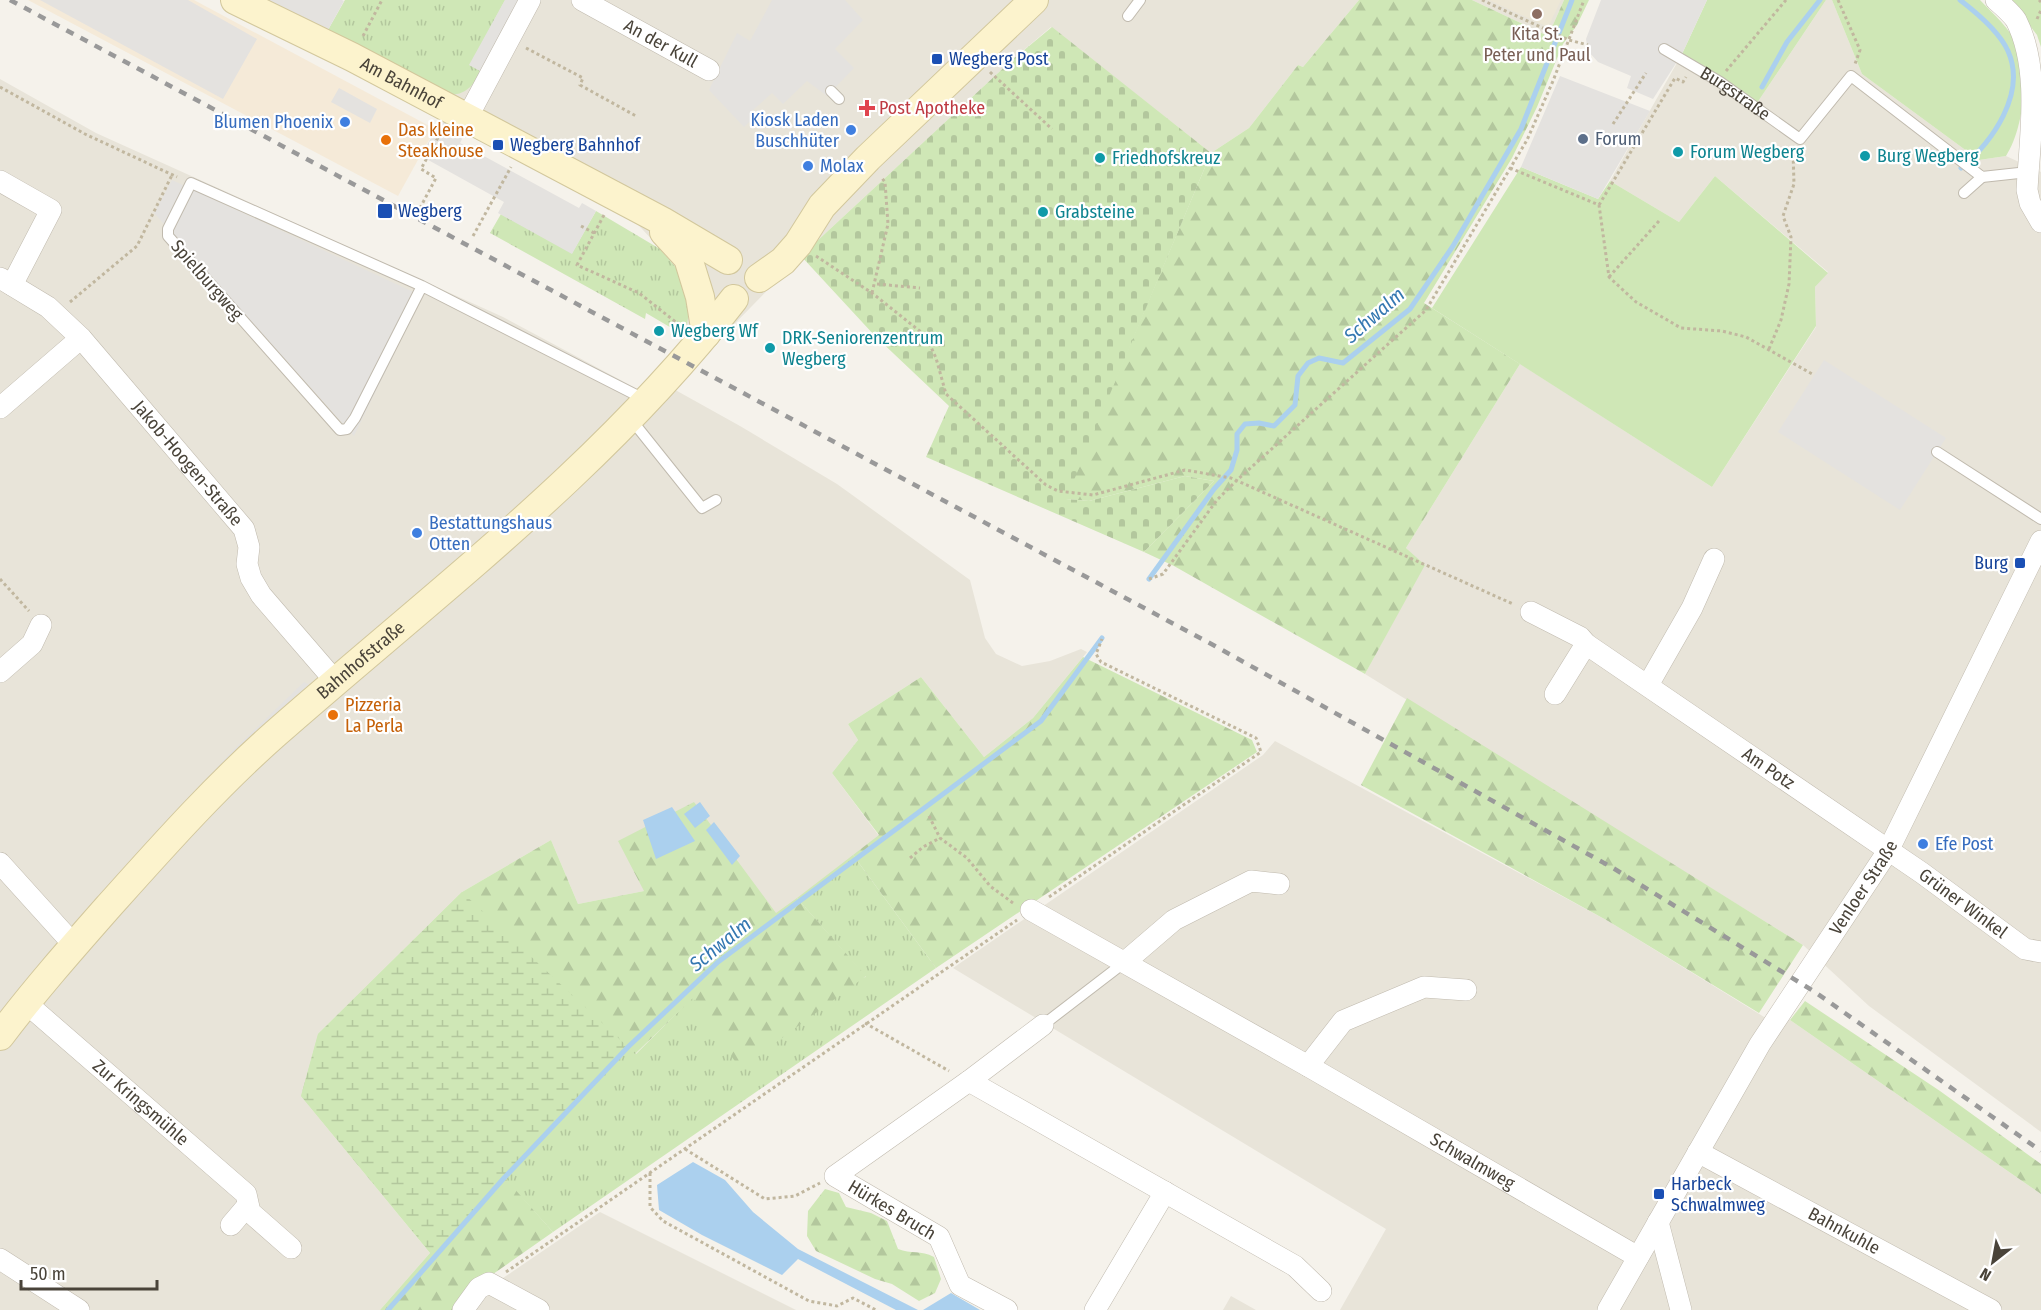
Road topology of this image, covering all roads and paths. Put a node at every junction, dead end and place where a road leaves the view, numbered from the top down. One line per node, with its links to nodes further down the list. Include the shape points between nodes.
1 (235, 0): 18 (street, Am Bahnhof)
2 (382, 0): 18 (path)
3 (530, 0): 13 (street)
4 (582, 0): 20 (street, An der Kull)
5 (1034, 0): 17 (street, Bahnhofstraße)
6 (1140, 0): 12 (lane)
7 (1482, 0): 14 (path)
8 (1584, 0): 14 (path)
9 (1786, 0): 23 (path, via 1731,63)
10 (1838, 0): 22 (path, via 1860,50)
11 (1996, 0): 33 (street, via 2026,38 2033,69)
12 (1128, 16)
13 (509, 40): 25 (street); 26 (path, via 583,78 580,85)
14 (1569, 40): 15 (path); 32 (path, via 1527,140)
15 (1588, 45)
16 (1665, 49): 19 (lane, Burgstraße)
17 (975, 55): 28 (path); 31 (street, Bahnhofstraße)
18 (352, 57): 25 (street, Am Bahnhof)
19 (1693, 66): 23 (lane, Burgstraße); 39 (path, via 1683,82 1675,78)
20 (709, 70)
21 (1646, 73): 27 (path)
22 (1851, 76): 29 (lane); 34 (lane)
23 (1720, 82): 29 (lane, Burgstraße)
24 (0, 87): 55 (path, via 85,134 172,175 136,246)
25 (460, 114): 30 (street, Am Bahnhof); 41 (path, via 421,169 436,178)
26 (636, 116)
27 (1613, 124)
28 (1052, 129)
29 (1800, 139): 58 (path, via 1793,150 1794,184 1783,216 1791,237 1789,284)
30 (522, 147): 38 (street, Am Bahnhof); 46 (path)
31 (868, 158): 40 (street, Bahnhofstraße); 51 (path, via 885,182 888,225)
32 (1510, 168): 39 (path); 63 (path, via 1426,310)
33 (2028, 172): 34 (lane); 37 (street); 43 (street, via 2030,203)
34 (1982, 177): 36 (lane)
35 (0, 182): 50 (street, Jakob-Hoogen-Straße, via 51,210)
36 (1964, 193)
37 (2041, 200)
38 (622, 201): 45 (path); 48 (street, Am Bahnhof); 57 (street, Am Bahnhof, via 660,228 688,258 700,297)
39 (1599, 205): 49 (path)
40 (822, 206): 47 (street, Bahnhofstraße); 48 (street, Bahnhofstraße, via 806,215 772,249)
41 (420, 208)
42 (1659, 221): 49 (path)
43 (2041, 222)
44 (581, 226): 45 (path)
45 (594, 233): 57 (path, via 577,265 639,293)
46 (473, 236)
47 (798, 244): 48 (street, Bahnhofstraße, via 783,261); 54 (path)
48 (739, 268): 57 (street, Bahnhofstraße, via 751,294 734,299)
49 (1610, 278): 58 (path, via 1636,302 1681,328 1730,333)
50 (6, 281): 55 (street, Jakob-Hoogen-Straße)
51 (876, 284): 53 (path); 54 (path)
52 (422, 286): 52 (lane, Spielburgweg, via 191,183 168,229 168,236 340,430 350,426); 61 (lane, Spielburgweg)
53 (920, 288)
54 (872, 293): 63 (path, via 926,336 946,394 1046,485 1058,491 1093,495 1185,470)
55 (56, 314): 56 (street, Jakob-Hoogen-Straße)
56 (81, 338): 60 (street); 75 (street, Jakob-Hoogen-Straße, via 244,529 251,578)
57 (703, 338): 61 (street, Bahnhofstraße)
58 (1769, 349): 59 (path)
59 (1814, 375)
60 (0, 408)
61 (639, 409): 64 (lane, via 702,508); 75 (street, Bahnhofstraße, via 468,569)
62 (1937, 452): 65 (lane)
63 (1236, 481): 69 (path, via 1217,500 1163,574); 70 (path)
64 (716, 500)
65 (2041, 519)
66 (2041, 541): 80 (street, Venloer Straße)
67 (1714, 559): 76 (street, via 1692,608)
68 (0, 579): 71 (path)
69 (1149, 579)
70 (1531, 612): 73 (street, Am Potz, via 1580,637)
71 (42, 625): 74 (street, via 32,644)
72 (1102, 639): 84 (path, via 1096,654 1101,662 1256,738 1261,752)
73 (1586, 644): 76 (street, Am Potz); 77 (street)
74 (0, 672)
75 (336, 682): 85 (street, Bahnhofstraße, via 239,767)
76 (1648, 685): 80 (street, Am Potz)
77 (1555, 694)
78 (929, 816): 79 (path)
79 (940, 838): 81 (path); 84 (path, via 966,858 990,885)
80 (1888, 850): 86 (street, Grüner Winkel, via 2025,949); 96 (street, Venloer Straße, via 1760,1044)
81 (910, 858)
82 (0, 863): 85 (street)
83 (1279, 884): 87 (street, via 1251,881 1174,920)
84 (1029, 912): 87 (street, Schwalmweg); 90 (path)
85 (74, 945): 89 (street, Bahnhofstraße)
86 (2039, 950)
87 (1125, 962): 91 (lane); 93 (street, Schwalmweg)
88 (1466, 990): 93 (street, via 1424,987 1343,1021)
89 (26, 1003): 92 (street, Bahnhofstraße); 100 (street, Zur Kringsmühle, via 246,1194)
90 (866, 1023): 94 (path); 95 (path)
91 (1043, 1025): 94 (street, Hürkes Bruch)
92 (0, 1035)
93 (1308, 1066): 104 (street, Schwalmweg)
94 (969, 1082): 98 (street, Hürkes Bruch); 99 (street)
95 (686, 1149): 97 (path); 98 (path, via 765,1199 795,1196)
96 (1698, 1152): 101 (street, Venloer Straße); 116 (street, Bahnkuhle)
97 (650, 1173): 106 (path); 111 (path, via 650,1207 663,1221 809,1301 837,1306 853,1298)
98 (835, 1176): 112 (street, Hürkes Bruch, via 939,1237 960,1285)
99 (1165, 1192): 107 (street, via 1295,1266); 113 (street)
100 (248, 1204): 102 (street); 103 (street, Zur Kringsmühle, via 250,1212)
101 (1658, 1221): 104 (street, Venloer Straße); 115 (street)
102 (231, 1225)
103 (291, 1248)
104 (1638, 1257): 114 (street, Venloer Straße)
105 (0, 1259): 108 (street)
106 (489, 1283): 109 (street, via 479,1288); 110 (street)
107 (1321, 1291)
108 (79, 1310)
109 (463, 1310)
110 (539, 1310)
111 (876, 1310)
112 (1007, 1310)
113 (1095, 1310)
114 (1608, 1310)
115 (1681, 1310)
116 (1991, 1310)

